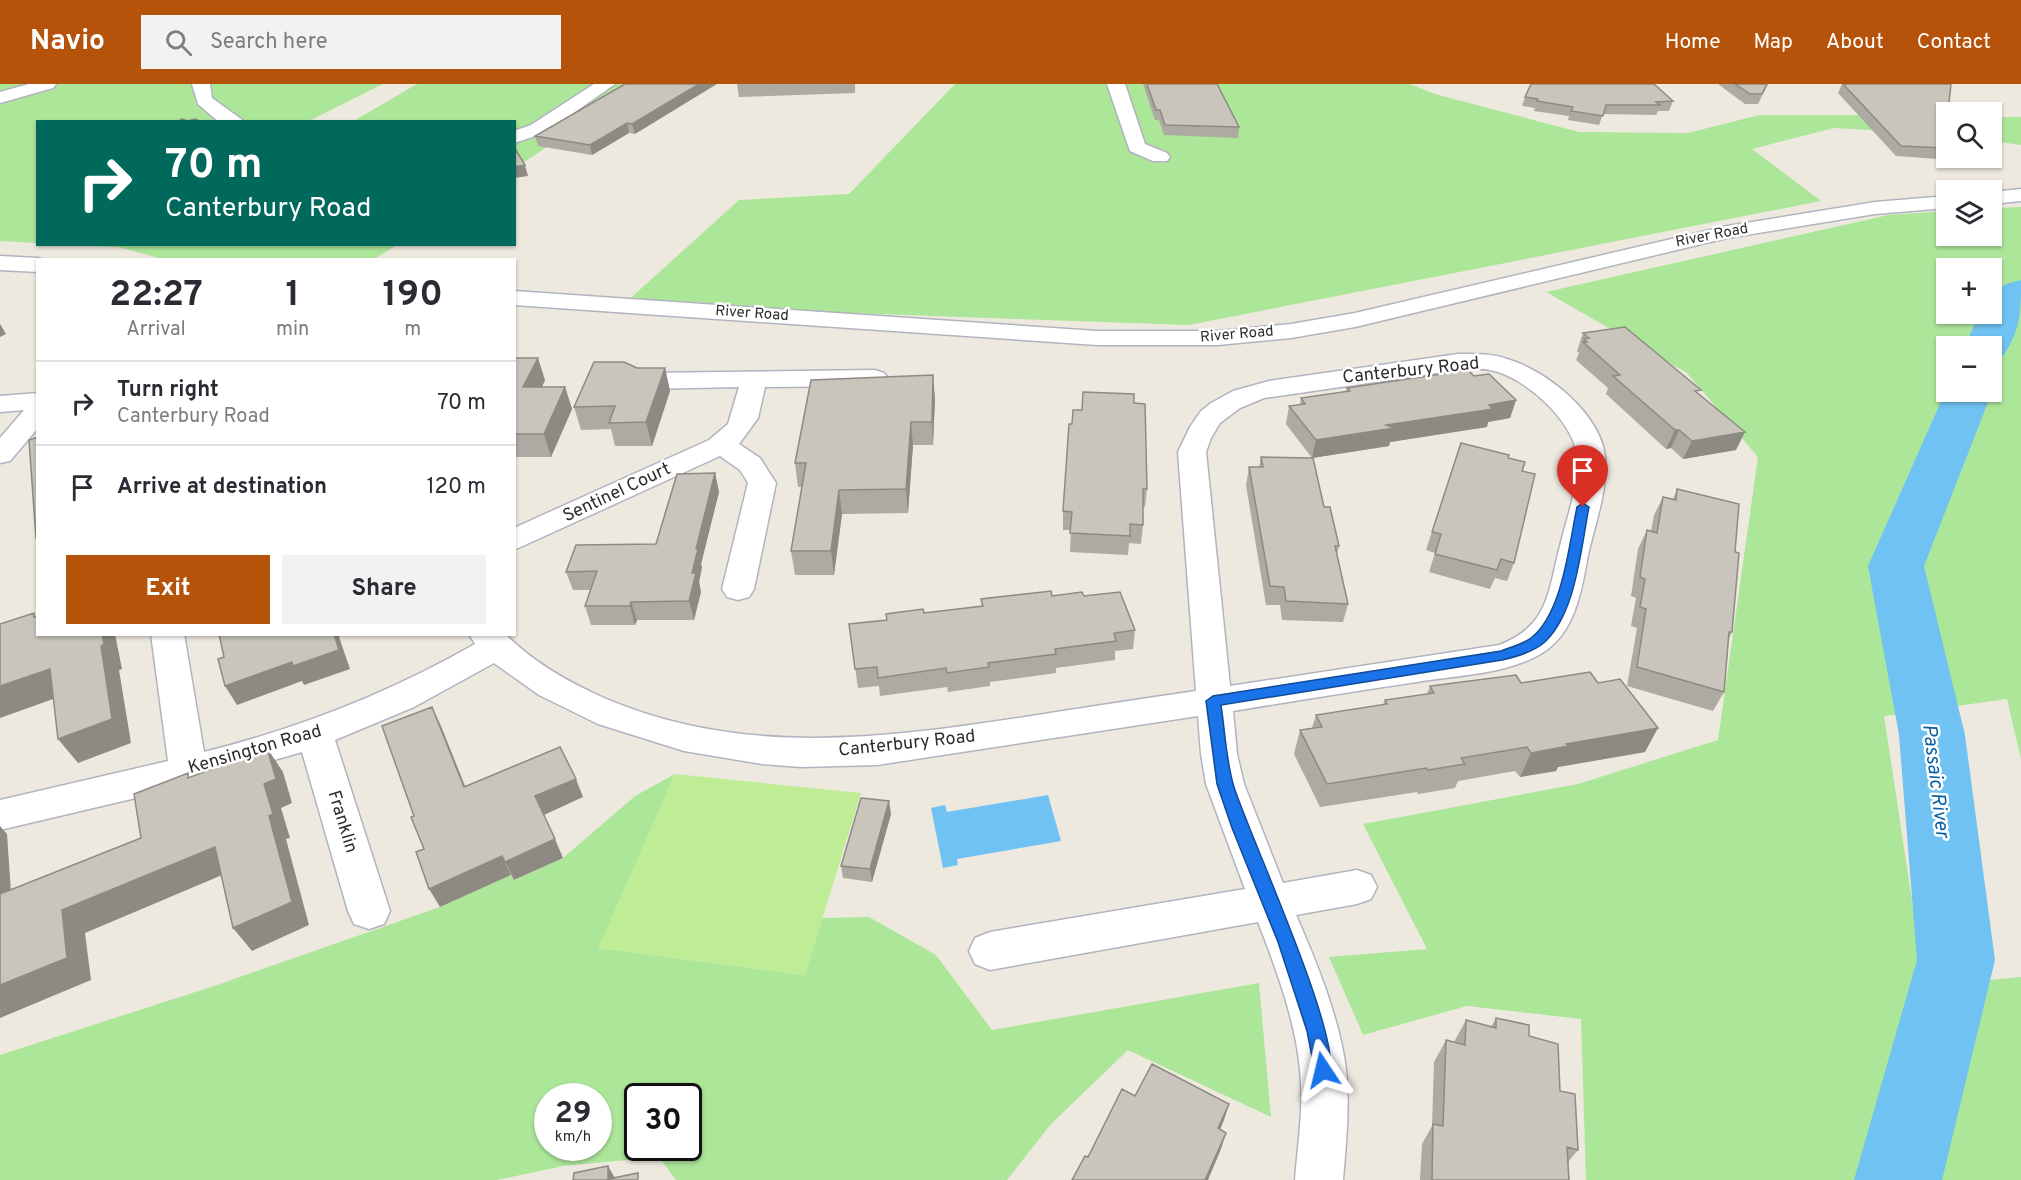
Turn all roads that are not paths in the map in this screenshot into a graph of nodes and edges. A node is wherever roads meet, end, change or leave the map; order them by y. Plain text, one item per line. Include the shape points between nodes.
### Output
1 (47, 84) edge
2 (201, 84) edge
3 (606, 84) edge
4 (1116, 84) edge
5 (0, 98) edge
6 (231, 120) edge
7 (516, 136) edge
8 (1160, 157) dead end
9 (2021, 195) edge
10 (2002, 197) edge
11 (1936, 203) edge
12 (0, 263) edge
13 (36, 265) edge
14 (516, 298) edge
15 (896, 378) edge
16 (754, 380) junction
17 (643, 381) edge
18 (36, 401) edge
19 (0, 404) edge
20 (36, 412) edge
21 (719, 446) junction
22 (0, 455) edge
23 (516, 539) edge
24 (738, 589) dead end
25 (167, 636) edge
26 (490, 641) edge
27 (1213, 701) junction
28 (315, 734) junction
29 (188, 770) junction
30 (0, 815) edge
31 (1357, 887) dead end
32 (1271, 902) junction
33 (369, 911) dead end
34 (990, 951) dead end
35 (1319, 1180) edge

1 - 5 street
2 - 6 street via 204,100
3 - 7 street via 538,129
4 - 8 street via 1137,147
9 - 10 street
11 - 14 street, River Road via 1855,211 1727,232 1355,320 1218,338 1097,338
12 - 13 street
15 - 16 street
16 - 17 street
16 - 21 street, Sentinel Court via 742,427
18 - 19 street
20 - 22 street
21 - 23 street, Sentinel Court
21 - 24 street via 745,459 756,469 762,483
25 - 29 street
26 - 27 street, Canterbury Road via 545,684 631,724 713,743 775,750 876,751
26 - 28 street, Kensington Road via 444,677 387,706
27 - 27 street, Canterbury Road via 1502,656 1536,641 1548,629 1563,600 1588,484 1590,447 1570,414 1541,386 1518,371 1482,361 1269,389 1222,407 1203,424 1192,452
27 - 32 street via 1225,784
28 - 29 street, Kensington Road
28 - 33 street, Franklin
29 - 30 street, Kensington Road
31 - 32 street
32 - 34 street
32 - 35 street via 1316,1031 1323,1070

